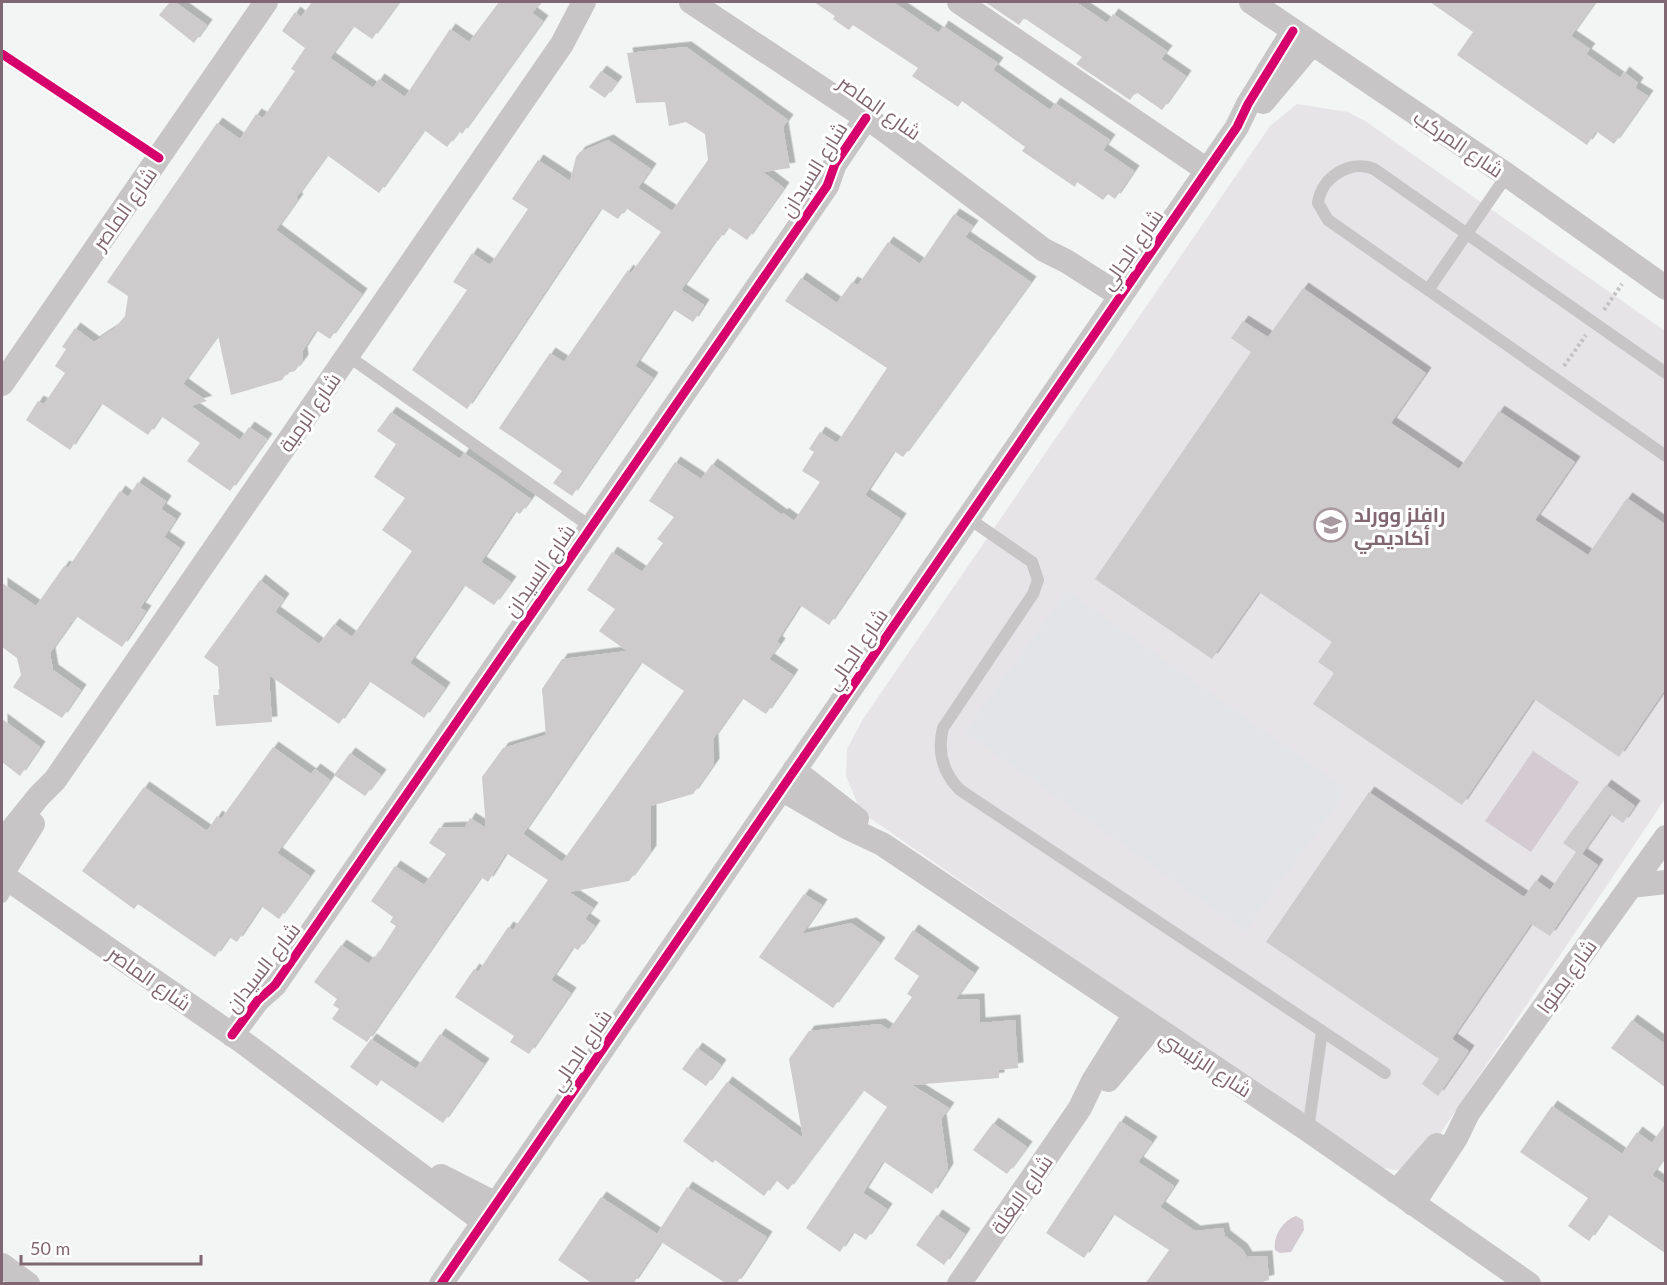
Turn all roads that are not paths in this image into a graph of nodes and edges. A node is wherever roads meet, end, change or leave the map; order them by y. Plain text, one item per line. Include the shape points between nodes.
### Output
1 (266, 2) edge
2 (584, 2) edge
3 (604, 2) edge
4 (691, 2) edge
5 (959, 2) edge
6 (1251, 2) edge
7 (1303, 38) junction
8 (562, 44) junction
9 (873, 122) junction
10 (1208, 170) junction
11 (1507, 175) junction
12 (1466, 235) junction
13 (1665, 288) edge
14 (1428, 290) junction
15 (1115, 304) junction
16 (348, 356) junction
17 (1665, 373) edge
18 (2, 384) edge
19 (1665, 456) edge
20 (968, 518) junction
21 (591, 526) junction
22 (55, 780) junction
23 (788, 780) junction
24 (1665, 837) edge
25 (2, 842) edge
26 (4, 882) edge
27 (1665, 882) edge
28 (1630, 886) junction
29 (1144, 1021) junction
30 (1322, 1031) junction
31 (238, 1039) junction
32 (1385, 1073) dead end
33 (1308, 1130) junction
34 (1404, 1198) junction
35 (490, 1213) junction
36 (2, 1265) edge
37 (28, 1284) edge
38 (441, 1284) edge
39 (959, 1284) edge
40 (1529, 1284) edge

1 - 18 street, شارع الماصر
2 - 8 street, شارع الرمية
3 - 8 street, شارع الرمية
4 - 9 street, شارع الماصر
5 - 10 street
6 - 7 street, شارع المركب
7 - 10 street, شارع الجالي via 1258,108 1237,127
7 - 11 street, شارع المركب
8 - 16 street, شارع الرمية
9 - 15 street, شارع الماصر via 1044,250 1066,261
9 - 21 street, شارع السيدان via 845,171 827,186
10 - 15 street, شارع الجالي
11 - 12 lane
11 - 13 street, شارع المركب
12 - 14 lane
12 - 14 lane via 1368,166 1346,168 1322,190 1318,203 1323,215
12 - 17 lane
14 - 19 lane
15 - 20 street, شارع الجالي
16 - 21 lane
16 - 22 street, شارع الرمية
20 - 23 street, شارع الجالي
20 - 30 lane via 1032,561 1038,580 1033,594 943,728 942,761 952,781
21 - 31 street, شارع السيدان via 275,985 258,1000
22 - 25 street, شارع الرمية
22 - 26 street, شارع الرمية
23 - 29 street, شارع الرئيسي via 848,828 882,844
23 - 35 street, شارع الجالي
24 - 28 street, شارع يمتوا
26 - 31 street, شارع الماصر
27 - 28 street
28 - 34 street, شارع يمتوا
29 - 33 street, شارع الرئيسي
29 - 39 street, شارع البغلة via 1093,1081 1082,1104
30 - 32 lane
30 - 33 lane
31 - 35 street, شارع الماصر via 413,1167 448,1180
33 - 34 street, شارع الرئيسي
34 - 40 street, شارع الرئيسي
35 - 38 street, شارع الجالي
36 - 37 street

